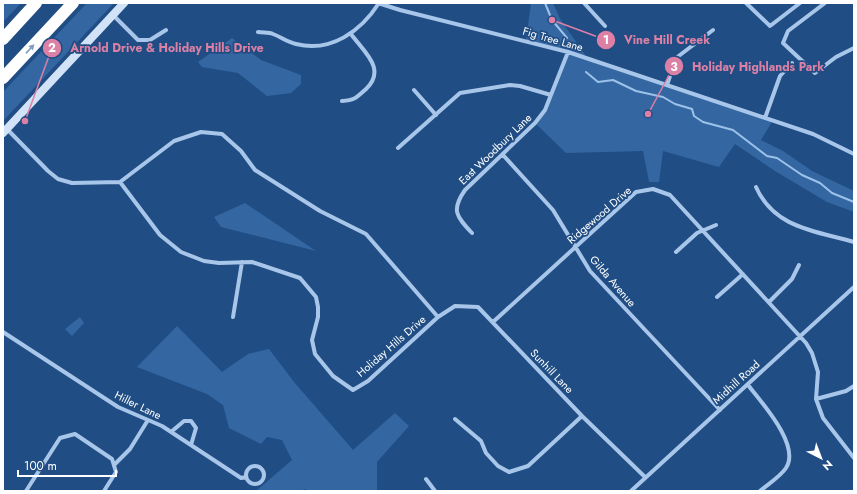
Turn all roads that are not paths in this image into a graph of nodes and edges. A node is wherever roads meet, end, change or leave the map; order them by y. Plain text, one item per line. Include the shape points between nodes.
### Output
1 (36, 3) edge
2 (73, 3) edge
3 (124, 3) edge
4 (378, 3) edge
5 (584, 3) edge
6 (746, 3) edge
7 (800, 3) edge
8 (825, 3) edge
9 (113, 15) junction
10 (605, 26) dead end
11 (166, 30) dead end
12 (713, 30) dead end
13 (258, 32) dead end
14 (351, 34) junction
15 (3, 39) edge
16 (854, 48) edge
17 (568, 52) junction
18 (792, 63) dead end
19 (3, 78) edge
20 (667, 85) junction
21 (414, 90) dead end
22 (551, 95) junction
23 (342, 101) dead end
24 (436, 115) junction
25 (765, 118) junction
26 (5, 131) edge
27 (398, 148) dead end
28 (854, 154) edge
29 (503, 155) junction
30 (120, 182) junction
31 (756, 187) dead end
32 (716, 225) dead end
33 (703, 230) junction
34 (472, 233) dead end
35 (854, 242) edge
36 (575, 248) junction
37 (676, 252) dead end
38 (242, 262) junction
39 (799, 265) dead end
40 (743, 274) junction
41 (854, 287) edge
42 (717, 297) dead end
43 (769, 302) junction
44 (232, 317) dead end
45 (438, 317) junction
46 (493, 322) junction
47 (3, 332) edge
48 (800, 336) junction
49 (748, 385) junction
50 (854, 386) edge
51 (816, 399) junction
52 (720, 410) junction
53 (582, 416) junction
54 (455, 419) dead end
55 (148, 420) junction
56 (171, 432) junction
57 (191, 445) junction
58 (854, 458) edge
59 (114, 465) junction
60 (645, 477) junction
61 (246, 478) junction
62 (426, 479) dead end
63 (26, 491) edge
64 (104, 491) edge
65 (435, 491) edge
66 (631, 491) edge
67 (760, 491) edge

1 - 15 highway
19 -> 2 highway
3 - 9 street
4 - 14 street via 369,19
4 - 17 street, Fig Tree Lane
5 - 10 street
6 - 7 street via 770,26
8 - 16 street via 788,31 783,43 815,73 836,57
9 - 11 street via 138,40 150,40
9 - 26 street
12 - 20 street via 676,58
13 - 14 street via 273,34 297,45 315,46 330,44
14 - 23 street via 372,62 376,72 372,83 354,100
17 - 20 street, Fig Tree Lane
17 - 22 street, East Woodbury Lane
18 - 25 street via 780,76
20 - 25 street, Fig Tree Lane
21 - 24 street
22 - 24 street via 510,85 460,93
22 - 29 street, East Woodbury Lane via 545,110 535,123
24 - 27 street
25 - 28 street, Fig Tree Lane via 814,134
26 - 30 street via 58,179 72,183
29 - 34 street, East Woodbury Lane via 465,190 457,201 457,212
29 - 36 street, Gilda Avenue via 553,210
30 - 38 street, Holiday Hills Drive via 160,235 176,249 204,261
30 - 45 street, Holiday Hills Drive via 174,141 201,132 222,134 242,150 254,170 320,211 366,234
31 - 35 street via 762,201 785,222
32 - 33 street
33 - 36 street, Ridgewood Drive via 670,195 653,189 636,192
33 - 37 street
33 - 40 street, Ridgewood Drive
36 - 46 street, Ridgewood Drive
36 - 52 street, Gilda Avenue via 590,271
38 - 44 street
38 - 45 street, Holiday Hills Drive via 259,264 300,278 316,297 318,307 312,340 315,354 333,376 353,390 368,381
39 - 43 street via 792,279
40 - 42 street
40 - 43 street, Ridgewood Drive
41 - 48 street, Midhill Road
43 - 48 street, Ridgewood Drive
45 - 46 street, Sunhill Lane via 454,306 478,307
46 - 53 street, Sunhill Lane
47 - 55 street, Hiller Lane via 118,407
48 - 49 street, Midhill Road
48 - 51 street, Ridgewood Drive via 812,353 818,372
49 - 52 street, Midhill Road
49 - 67 street via 781,427 788,455 786,469
50 - 51 street via 846,391
51 - 58 street via 823,418
52 - 60 street, Midhill Road
53 - 54 street via 528,466 509,472 498,466 486,454 481,441
53 - 60 street, Sunhill Lane
55 - 56 street, Hiller Lane
55 - 59 street via 130,449
56 - 57 street, Hiller Lane
56 - 57 street via 184,421 191,421 196,428
57 - 61 street, Hiller Lane via 241,478
59 - 63 street via 112,459 75,434 69,435 60,438
59 - 64 street via 116,472
60 - 66 street, Midhill Road
61 - 61 street, Hiller Lane via 250,483 257,485 263,480 265,473 260,467 253,466 247,470
62 - 65 street

